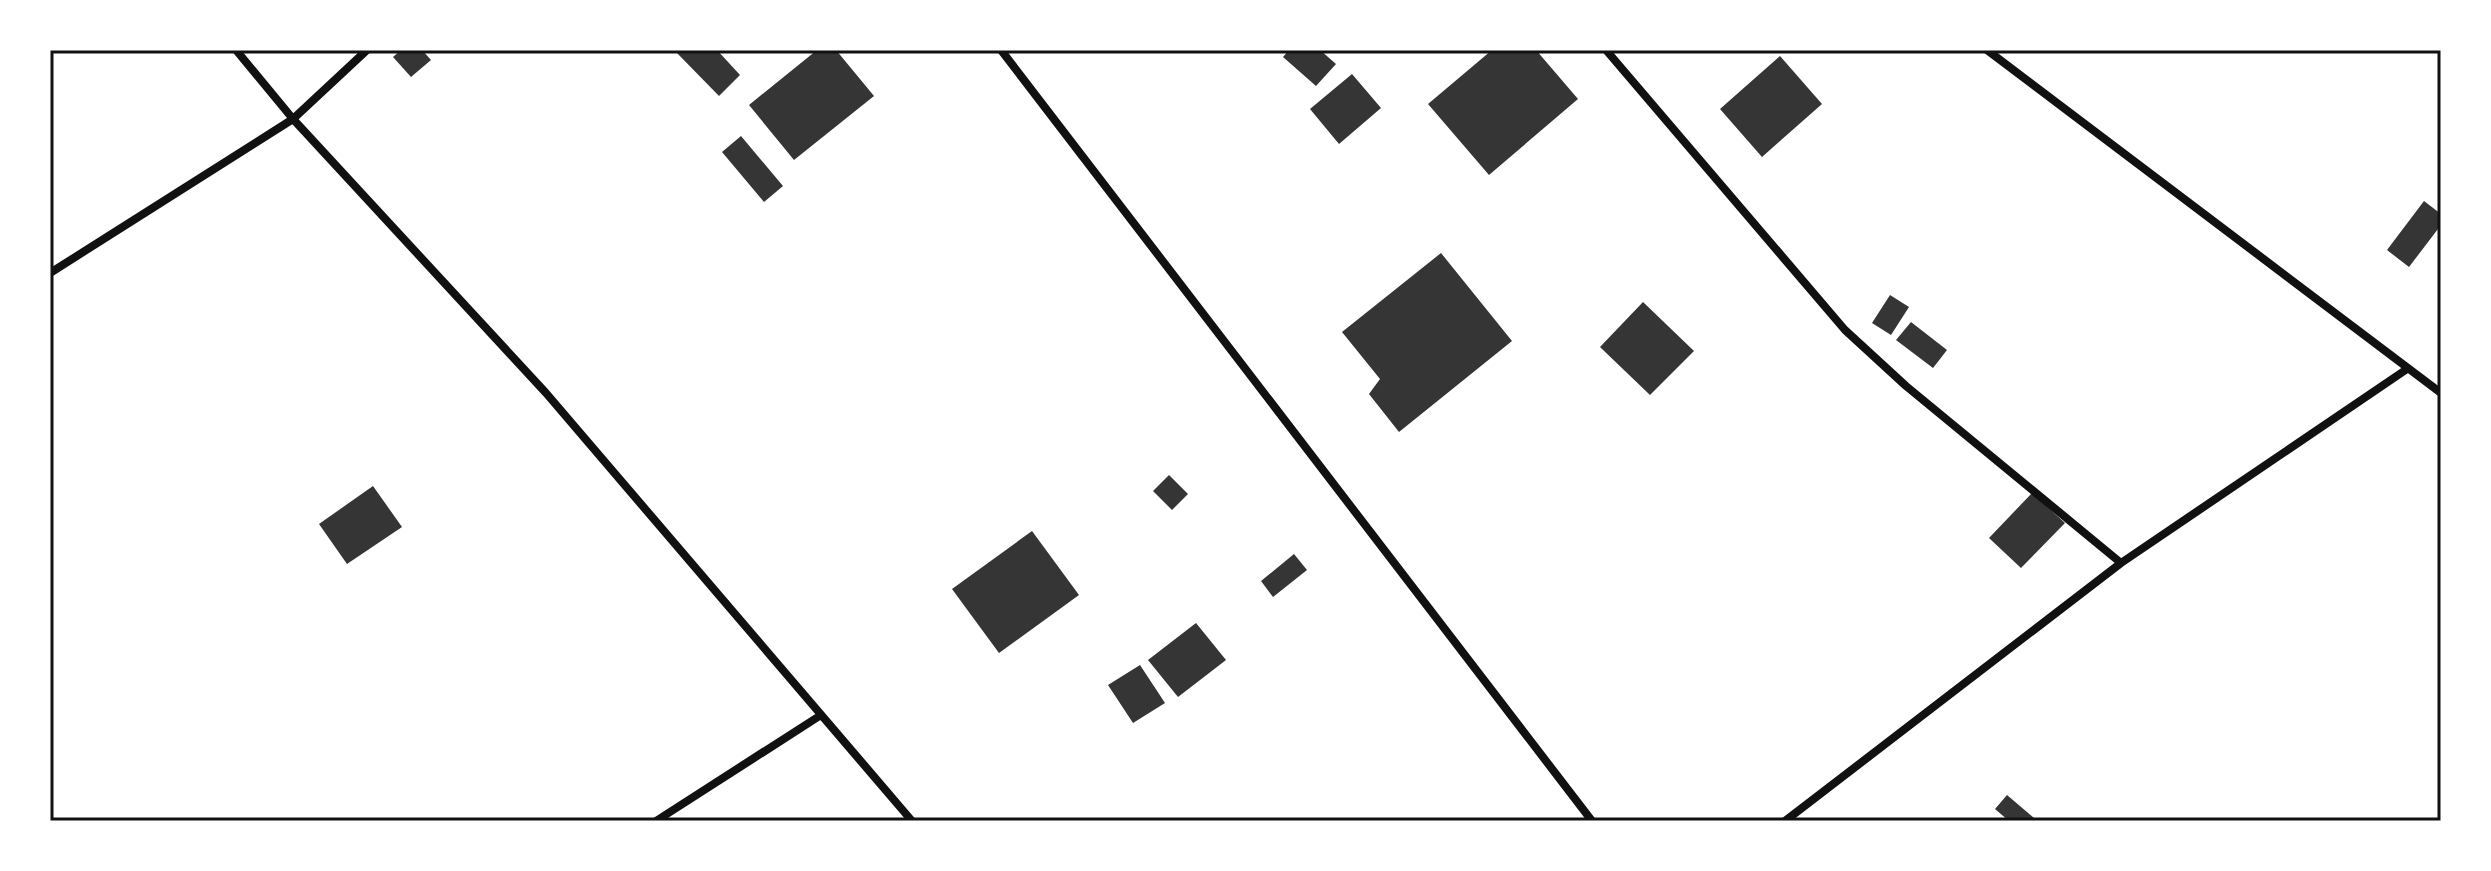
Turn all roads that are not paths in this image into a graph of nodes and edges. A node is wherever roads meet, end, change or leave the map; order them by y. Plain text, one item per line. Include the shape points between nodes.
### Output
1 (236, 50) edge
2 (367, 50) edge
3 (1001, 50) edge
4 (1606, 50) edge
5 (1987, 50) edge
6 (293, 119) junction
7 (50, 273) edge
8 (2407, 369) junction
9 (2441, 393) edge
10 (2121, 563) junction
11 (821, 715) junction
12 (656, 821) edge
13 (912, 821) edge
14 (1592, 821) edge
15 (1785, 821) edge

1 - 6 street
2 - 6 street
3 - 14 street
4 - 10 street via 1845,330
5 - 8 street
6 - 7 street
6 - 11 street via 546,393
8 - 9 street
8 - 10 street
10 - 15 street
11 - 12 street
11 - 13 street

